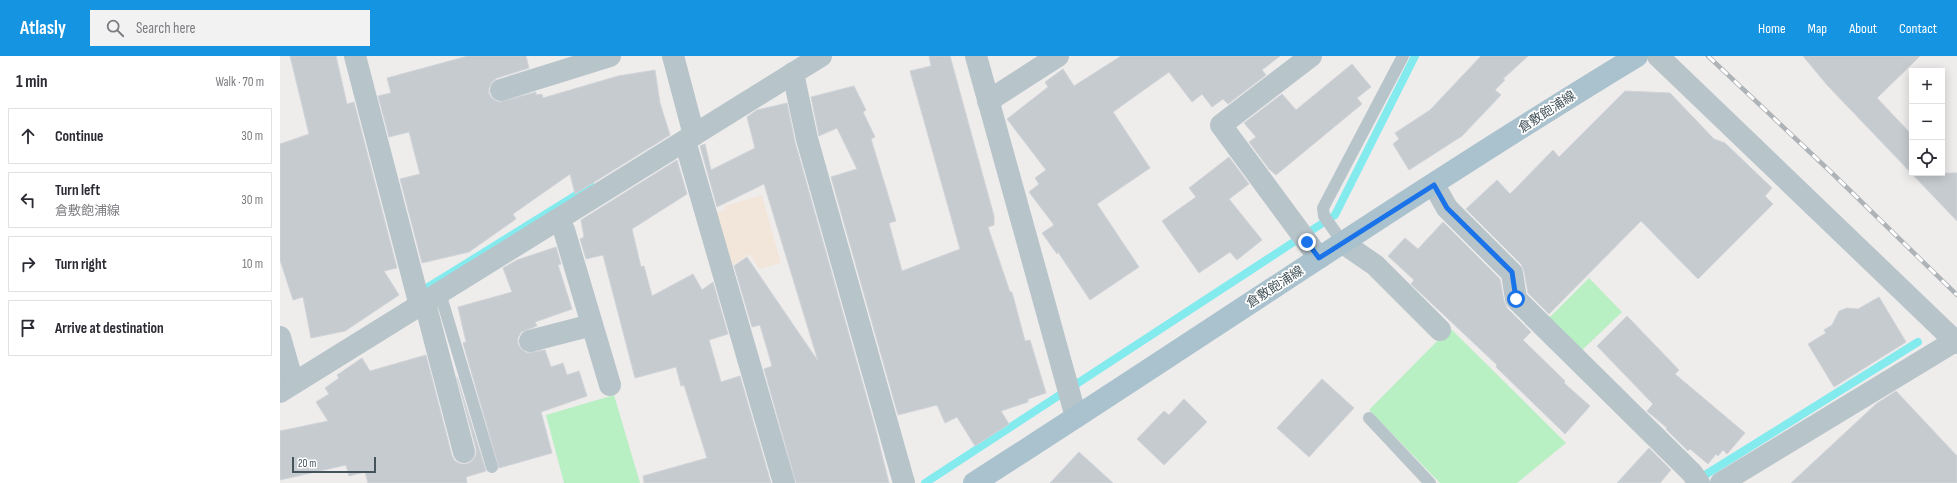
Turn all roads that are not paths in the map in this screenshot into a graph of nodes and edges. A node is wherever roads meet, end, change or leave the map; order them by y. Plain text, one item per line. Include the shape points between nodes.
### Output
1 (355, 56) edge
2 (610, 56) edge
3 (673, 56) edge
4 (821, 56) edge
5 (976, 56) edge
6 (1058, 56) edge
7 (1311, 56) edge
8 (1403, 56) edge
9 (1637, 56) edge
10 (1658, 56) edge
11 (794, 74) junction
12 (501, 90) dead end
13 (988, 102) junction
14 (690, 130) junction
15 (1434, 185) junction
16 (558, 220) junction
17 (1338, 235) junction
18 (1308, 244) junction
19 (424, 298) junction
20 (592, 325) junction
21 (1440, 330) dead end
22 (280, 337) edge
23 (530, 341) dead end
24 (1956, 342) edge
25 (288, 380) edge
26 (610, 385) dead end
27 (1076, 417) junction
28 (1369, 418) dead end
29 (464, 452) dead end
30 (492, 467) dead end
31 (1696, 478) edge
32 (982, 481) edge
33 (784, 483) edge
34 (904, 483) edge
35 (1430, 483) edge
36 (1720, 483) edge

1 - 19 street
2 - 12 street
3 - 14 street
4 - 11 street
5 - 13 street
6 - 13 street
7 - 18 street via 1221,125
8 - 17 lane via 1323,208 1324,216
9 - 15 main road, 倉敷飽浦線
10 - 24 street
11 - 14 street
11 - 34 street via 807,139
13 - 27 street
14 - 16 street
14 - 33 street
15 - 17 main road, 倉敷飽浦線
15 - 31 street via 1447,208 1512,272 1516,299
16 - 19 street
16 - 20 street via 564,230
17 - 18 main road, 倉敷飽浦線
17 - 21 street via 1375,265
18 - 27 main road, 倉敷飽浦線
19 - 25 street
19 - 29 street
19 - 30 lane
20 - 23 street
20 - 26 street
22 - 25 street
24 - 36 street
27 - 32 main road, 倉敷飽浦線
28 - 35 lane

